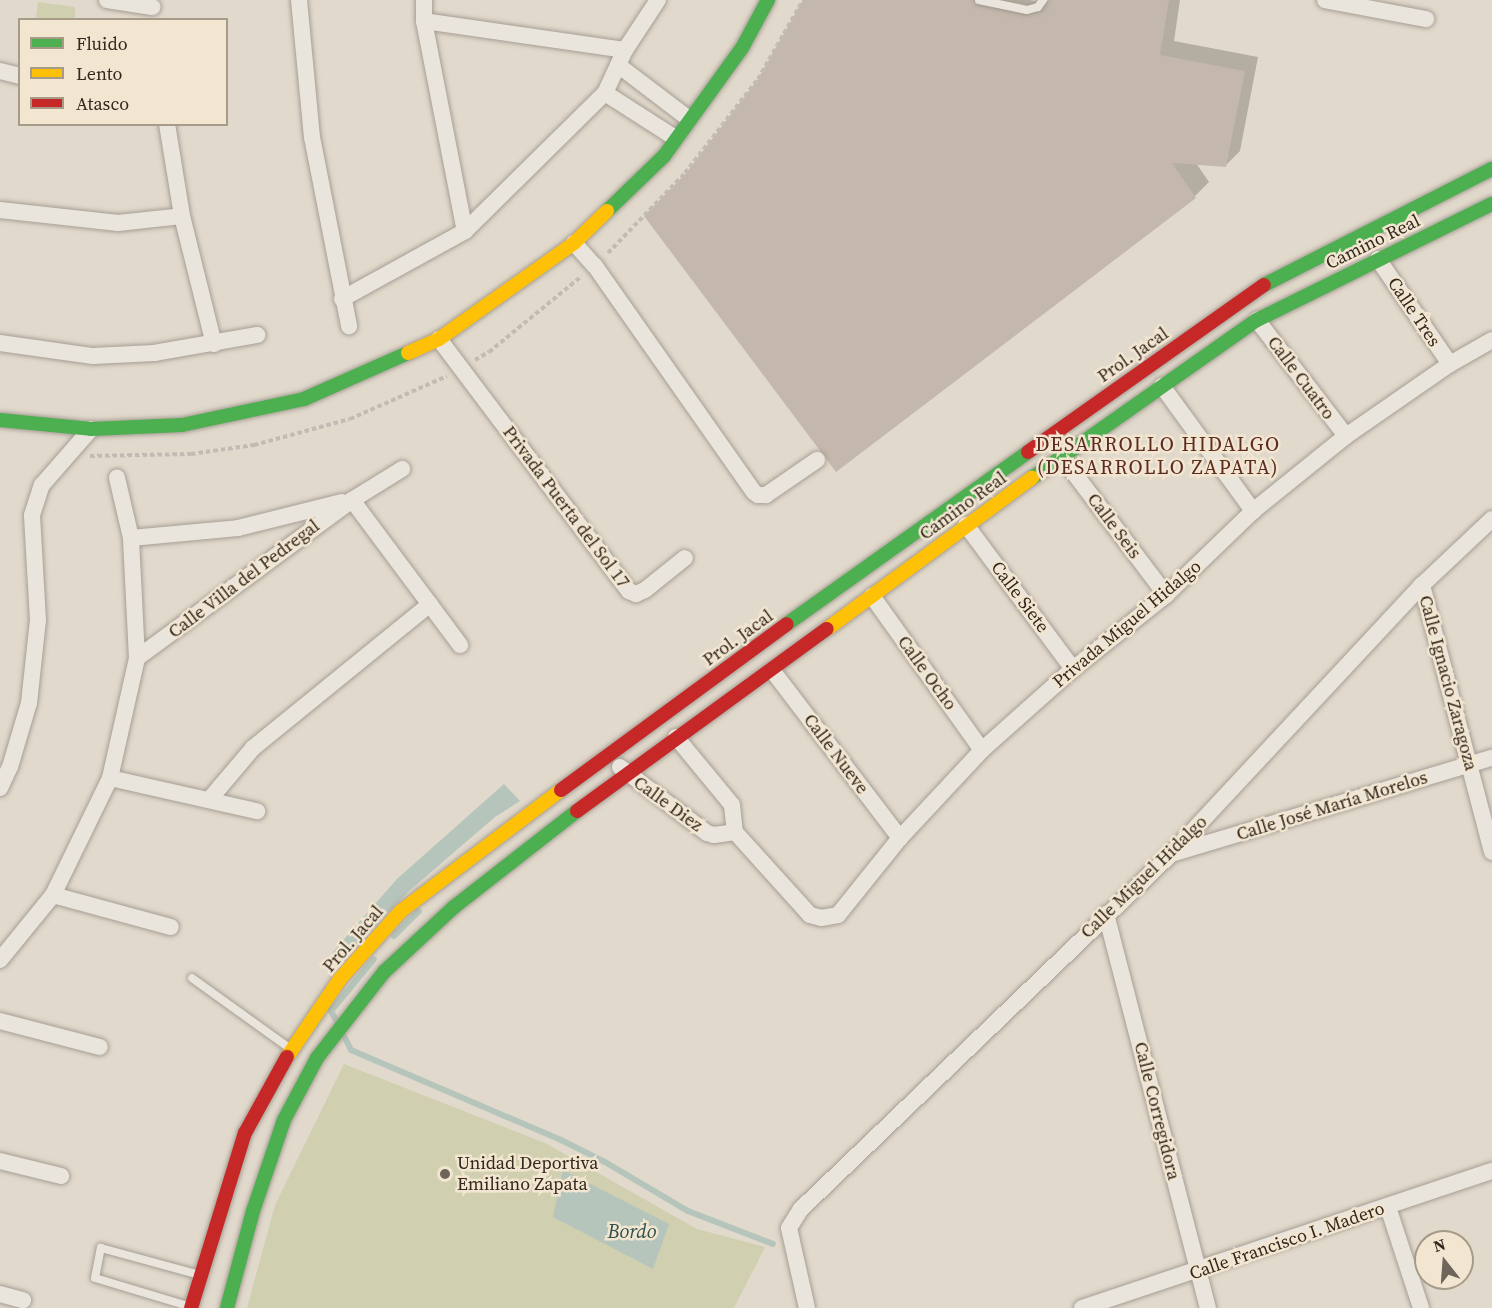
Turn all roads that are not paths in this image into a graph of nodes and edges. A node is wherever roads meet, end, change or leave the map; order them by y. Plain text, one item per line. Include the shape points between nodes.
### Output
1 (107, 0) edge
2 (300, 0) edge
3 (424, 0) edge
4 (658, 0) edge
5 (768, 0) edge
6 (979, 0) edge
7 (1043, 0) edge
8 (1325, 0) edge
9 (152, 9) edge
10 (1426, 19) dead end
11 (424, 21) junction
12 (621, 58) junction
13 (0, 71) edge
14 (18, 76) edge
15 (605, 93) junction
16 (689, 119) junction
17 (166, 126) edge
18 (675, 138) junction
19 (1492, 169) edge
20 (1492, 204) edge
21 (0, 210) edge
22 (182, 216) junction
23 (465, 231) junction
24 (574, 243) junction
25 (1378, 259) junction
26 (342, 299) junction
27 (1257, 320) junction
28 (349, 326) dead end
29 (257, 335) dead end
30 (439, 339) junction
31 (1492, 340) edge
32 (0, 343) edge
33 (214, 344) junction
34 (1450, 364) junction
35 (1162, 386) junction
36 (0, 420) edge
37 (91, 429) junction
38 (1346, 436) junction
39 (1062, 457) junction
40 (816, 460) dead end
41 (402, 469) dead end
42 (117, 478) dead end
43 (352, 500) junction
44 (1253, 511) junction
45 (1492, 519) edge
46 (966, 525) junction
47 (131, 538) junction
48 (685, 558) dead end
49 (1422, 585) junction
50 (872, 596) junction
51 (1166, 596) junction
52 (430, 604) junction
53 (460, 645) dead end
54 (137, 658) junction
55 (1073, 669) junction
56 (772, 670) junction
57 (676, 737) junction
58 (982, 750) junction
59 (608, 755) junction
60 (1492, 758) edge
61 (1470, 765) junction
62 (626, 773) junction
63 (110, 778) junction
64 (0, 788) edge
65 (209, 800) junction
66 (257, 811) dead end
67 (735, 832) junction
68 (900, 838) junction
69 (1492, 852) edge
70 (1171, 854) junction
71 (53, 895) junction
72 (1106, 914) junction
73 (171, 927) dead end
74 (0, 960) edge
75 (192, 978) dead end
76 (0, 1021) edge
77 (100, 1047) dead end
78 (291, 1049) junction
79 (0, 1161) edge
80 (1492, 1171) edge
81 (62, 1176) dead end
82 (1388, 1207) junction
83 (1198, 1271) junction
84 (200, 1275) junction
85 (0, 1294) edge
86 (23, 1300) dead end
87 (191, 1308) edge
88 (227, 1308) edge
89 (807, 1308) edge
90 (1082, 1308) edge
91 (1208, 1308) edge
92 (1421, 1308) edge

1 - 9 street
2 - 26 street via 312,137
3 - 11 street
4 - 12 street
5 - 16 street via 742,48
6 - 7 lane via 1027,10 1038,7
8 - 10 street
11 - 12 street
11 - 23 street
12 - 15 street
12 - 16 street via 671,108
13 - 14 street
15 - 18 street
15 - 23 street
16 - 18 street
17 - 22 street
18 - 24 street via 664,156
19 - 59 street, Prol. Jacal via 1266,284 907,537
20 - 25 street, Camino Real
21 - 22 street via 118,223
22 - 33 street
23 - 26 street
24 - 30 street
24 - 40 street via 595,266 753,492 766,495
25 - 27 street, Camino Real
25 - 34 street, Calle Tres
26 - 28 street
27 - 35 street, Camino Real
27 - 38 street, Calle Cuatro
29 - 33 street
30 - 37 street via 304,399 183,425
30 - 48 street, Privada Puerta del Sol 17 via 629,591 636,594 645,590
31 - 34 street, Privada Miguel Hidalgo
32 - 33 street via 93,356 154,353
34 - 38 street, Privada Miguel Hidalgo
35 - 39 street, Camino Real
35 - 44 street
36 - 37 street
37 - 64 street via 42,485 33,515 39,620 30,703
38 - 44 street, Privada Miguel Hidalgo
39 - 46 street, Camino Real
39 - 51 street, Calle Seis
41 - 43 street, Calle Villa del Pedregal
42 - 47 street
43 - 47 street, Calle Villa del Pedregal via 238,528
43 - 52 street
43 - 54 street, Calle Villa del Pedregal
44 - 51 street, Privada Miguel Hidalgo
45 - 49 street, Calle Miguel Hidalgo
46 - 50 street, Camino Real
46 - 55 street, Calle Siete
47 - 54 street
49 - 61 street, Calle Ignacio Zaragoza
49 - 70 street, Calle Miguel Hidalgo
50 - 56 street, Camino Real
50 - 58 street, Calle Ocho
51 - 55 street, Privada Miguel Hidalgo
52 - 53 street
52 - 65 street via 253,748
54 - 63 street
55 - 58 street, Privada Miguel Hidalgo
56 - 57 street, Camino Real
56 - 68 street, Calle Nueve
57 - 62 street, Camino Real
57 - 67 street via 732,805
58 - 68 street, Privada Miguel Hidalgo
59 - 62 street, Calle Diez
59 - 78 street, Prol. Jacal via 401,911 340,979
60 - 61 street, Calle José María Morelos
61 - 69 street, Calle Ignacio Zaragoza
61 - 70 street, Calle José María Morelos
62 - 67 street, Calle Diez via 707,833
62 - 88 street via 454,907 401,956 384,972 318,1058 284,1120 253,1211
63 - 65 street
63 - 71 street
65 - 66 street
67 - 68 street, Privada Miguel Hidalgo via 810,915 821,918 838,915
70 - 72 street, Calle Miguel Hidalgo
71 - 73 street
71 - 74 street
72 - 83 street, Calle Corregidora
72 - 89 street, Calle Miguel Hidalgo via 801,1209 789,1228
75 - 78 lane
76 - 77 street
78 - 84 street, Prol. Jacal via 245,1133
79 - 81 street
80 - 82 street, Calle Francisco I. Madero
82 - 83 street, Calle Francisco I. Madero
82 - 92 street
83 - 90 street, Calle Francisco I. Madero
83 - 91 street, Calle Corregidora
84 - 87 street, Prol. Jacal
84 - 87 lane via 101,1248 95,1278
85 - 86 street

